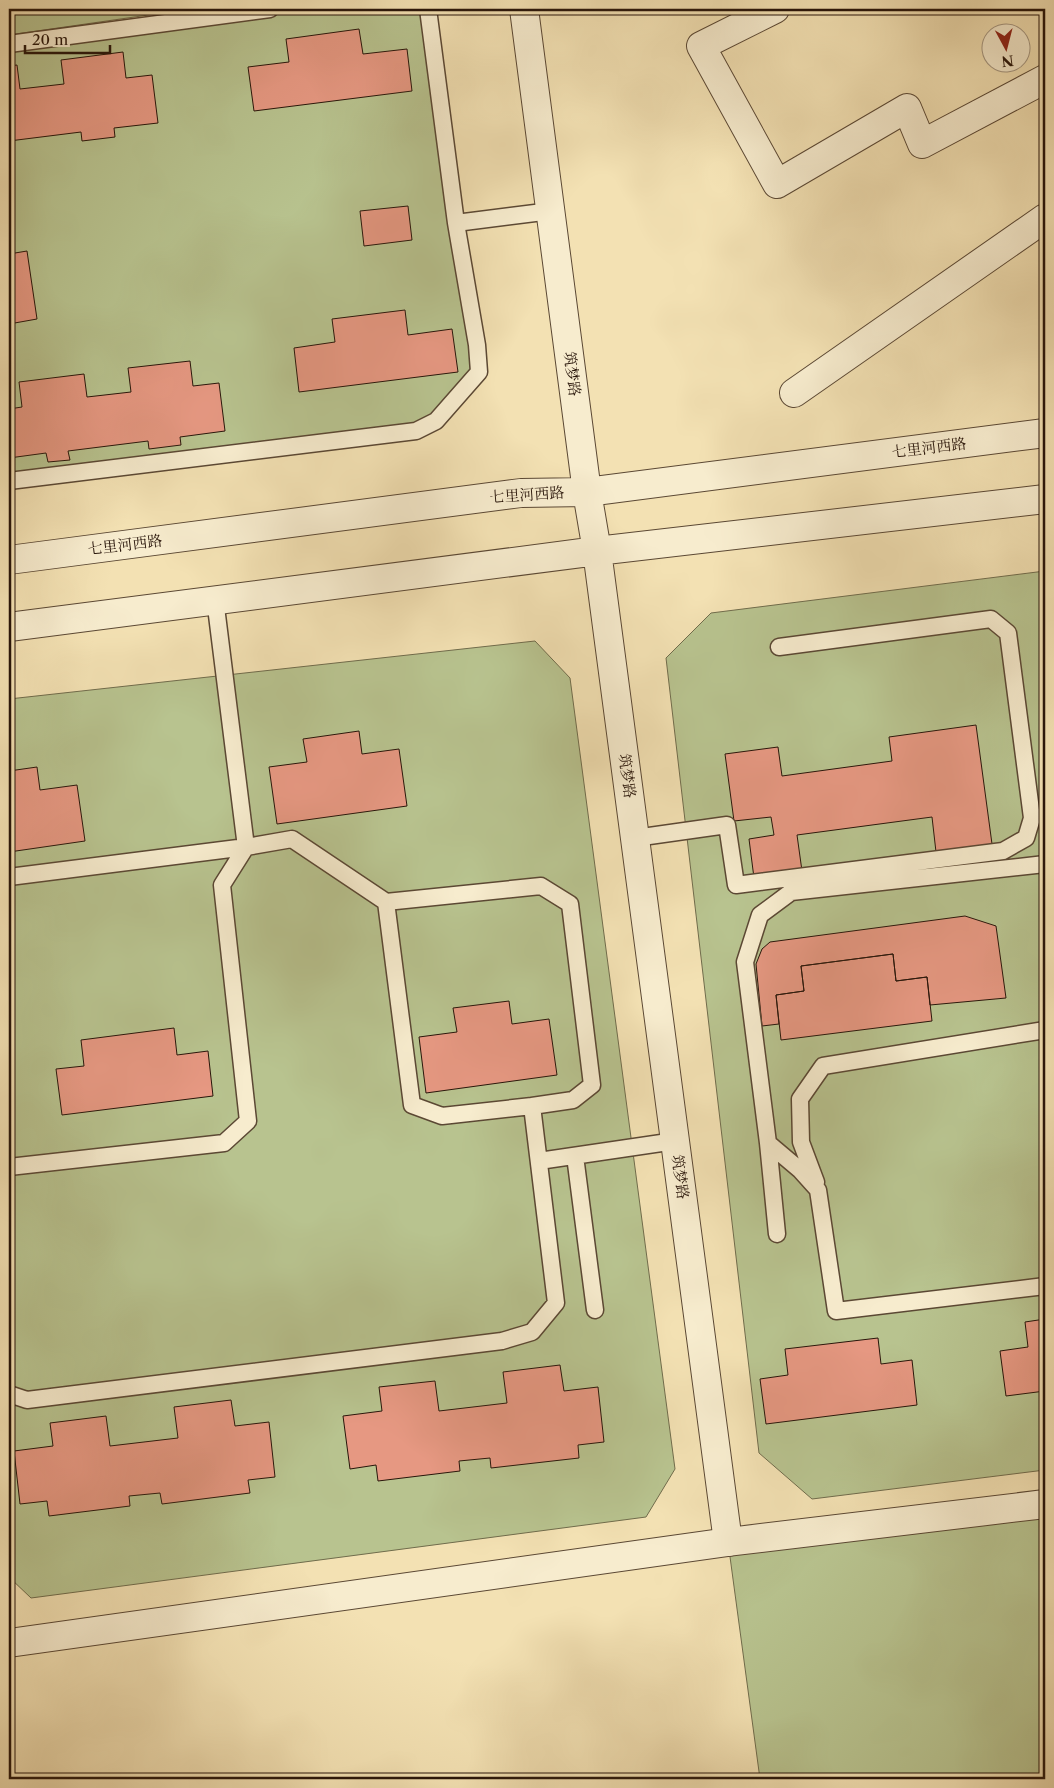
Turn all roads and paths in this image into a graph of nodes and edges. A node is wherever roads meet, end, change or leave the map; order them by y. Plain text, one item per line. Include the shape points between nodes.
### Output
1 (270, 9) edge
2 (428, 9) edge
3 (524, 9) edge
4 (775, 9) edge
5 (9, 44) edge
6 (1045, 79) edge
7 (551, 211) junction
8 (1045, 218) edge
9 (456, 223) junction
10 (794, 393) dead end
11 (1045, 432) edge
12 (9, 481) edge
13 (587, 492) junction
14 (1045, 499) edge
15 (597, 550) junction
16 (9, 560) edge
17 (215, 599) junction
18 (9, 627) edge
19 (779, 646) dead end
20 (635, 838) junction
21 (246, 847) junction
22 (1045, 864) edge
23 (9, 877) edge
24 (386, 902) junction
25 (1045, 1030) edge
26 (532, 1106) junction
27 (675, 1142) junction
28 (768, 1143) junction
29 (575, 1156) junction
30 (539, 1161) junction
31 (9, 1167) edge
32 (818, 1190) junction
33 (777, 1234) dead end
34 (1045, 1286) edge
35 (595, 1310) dead end
36 (9, 1394) edge
37 (1045, 1504) edge
38 (728, 1542) junction
39 (9, 1643) edge

1 - 5 lane
2 - 9 lane
3 - 7 street, 筑梦路
4 - 6 street via 701,46 777,184 907,108 922,144
7 - 9 lane
7 - 13 street, 筑梦路
8 - 10 street
9 - 12 lane via 479,372 436,421 416,431
11 - 13 street, 七里河西路
13 - 15 street, 筑梦路
13 - 16 street, 七里河西路 via 521,493
14 - 15 street
15 - 17 street
15 - 20 street, 筑梦路
17 - 18 street
17 - 21 lane
19 - 20 lane via 991,619 1008,633 1032,818 1026,838 1003,851 736,885 727,825
20 - 27 street, 筑梦路
21 - 23 lane
21 - 24 lane via 292,839
21 - 31 lane via 222,885 248,1120 224,1143
22 - 28 lane via 791,892 760,915 745,962
24 - 26 lane via 412,1105 442,1116
24 - 26 lane via 542,886 570,904 592,1085 573,1100
25 - 32 lane via 824,1066 800,1099 801,1142
26 - 30 lane
27 - 29 lane
27 - 38 street, 筑梦路
28 - 32 lane
28 - 33 lane
29 - 30 lane
29 - 35 lane
30 - 36 lane via 556,1303 532,1332 502,1341 28,1400
32 - 34 lane via 836,1312
37 - 38 street
38 - 39 street

